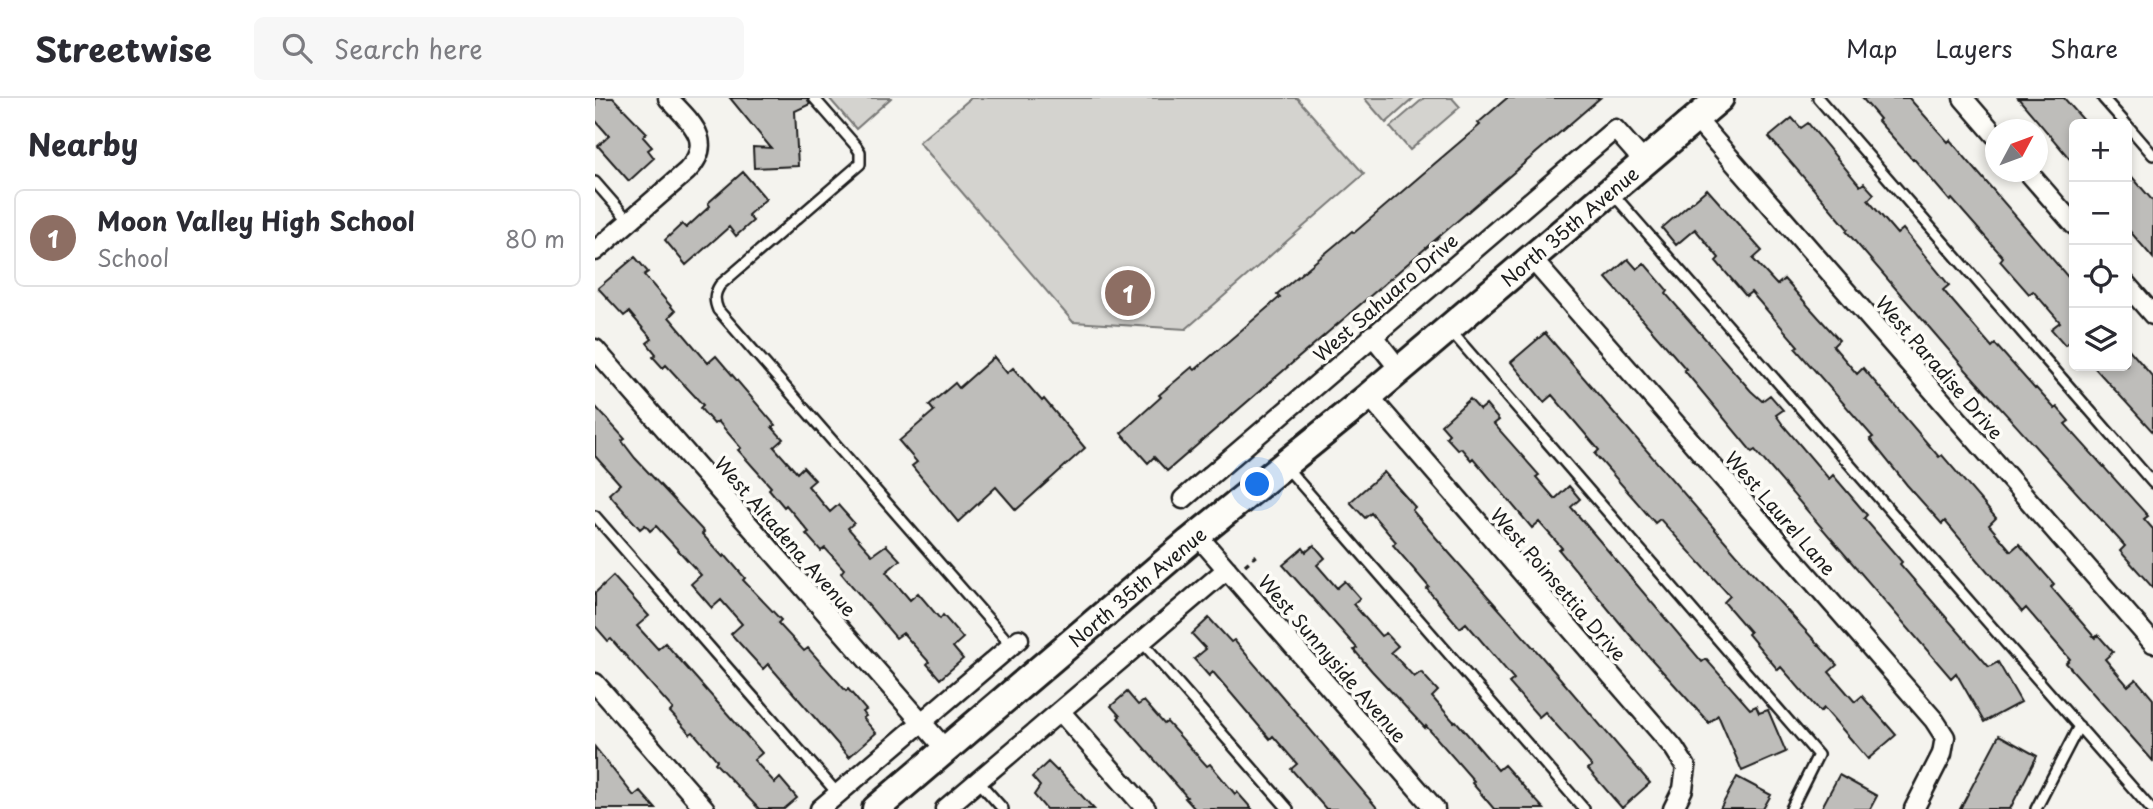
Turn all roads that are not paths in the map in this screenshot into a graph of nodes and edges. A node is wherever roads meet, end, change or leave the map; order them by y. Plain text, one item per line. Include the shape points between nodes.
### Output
1 (668, 98) edge
2 (814, 98) edge
3 (1720, 98) edge
4 (1818, 98) edge
5 (2103, 98) edge
6 (1968, 100) edge
7 (1696, 119) junction
8 (2121, 119) edge
9 (1985, 121) edge
10 (1615, 128) joint
11 (2132, 132) edge
12 (2153, 155) edge
13 (1645, 163) junction
14 (595, 182) edge
15 (2037, 182) edge
16 (1612, 192) junction
17 (2069, 219) edge
18 (629, 221) junction
19 (595, 251) edge
20 (1532, 258) junction
21 (2132, 291) edge
22 (2153, 315) edge
23 (1449, 329) junction
24 (1371, 335) junction
25 (595, 349) edge
26 (1400, 370) junction
27 (1369, 396) junction
28 (1284, 465) junction
29 (2153, 483) edge
30 (1183, 499) dead end
31 (595, 516) edge
32 (1198, 536) junction
33 (1227, 569) junction
34 (1015, 642) joint
35 (1142, 642) junction
36 (2153, 643) edge
37 (595, 683) edge
38 (1060, 711) junction
39 (922, 722) junction
40 (2079, 726) junction
41 (946, 750) junction
42 (978, 781) junction
43 (838, 794) junction
44 (705, 809) edge
45 (820, 809) edge
46 (876, 809) edge
47 (946, 809) edge
48 (1003, 809) edge
49 (1146, 809) edge
50 (1288, 809) edge
51 (1435, 809) edge
52 (1584, 809) edge
53 (1673, 809) edge
54 (1791, 809) edge
55 (1914, 809) edge
56 (2036, 809) edge
57 (2151, 809) edge

1 - 18 street via 695,130 699,157
2 - 34 lane via 856,146 860,164 720,285 716,291 718,310
3 - 7 main road, North 35th Avenue
4 - 29 lane
5 - 8 lane
6 - 9 street
7 - 13 main road, North 35th Avenue
7 - 36 street, West Paradise Drive
10 - 13 street, North 35th Avenue
10 - 24 street, West Sahuaro Drive
11 - 12 lane
13 - 16 main road, North 35th Avenue
14 - 18 lane
15 - 17 street
16 - 20 main road, North 35th Avenue
16 - 40 lane
18 - 19 street
20 - 23 main road, North 35th Avenue
20 - 55 street, West Laurel Lane via 1934,720 1945,737 1942,754
21 - 22 street
23 - 26 main road, North 35th Avenue
23 - 54 lane via 1818,755
24 - 26 street
24 - 30 street, West Sahuaro Drive
25 - 39 street, West Altadena Avenue
26 - 27 main road, North 35th Avenue
27 - 28 main road, North 35th Avenue
27 - 53 street, West Poinsettia Drive via 1674,748 1686,767 1683,789
28 - 32 main road, North 35th Avenue
28 - 52 lane
31 - 43 lane
32 - 33 street, West Sunnyside Avenue
32 - 41 main road, North 35th Avenue
33 - 35 street
33 - 51 street, West Sunnyside Avenue
34 - 39 street
35 - 38 street
35 - 50 lane
37 - 44 street
38 - 42 street
38 - 49 street
39 - 41 street, West Altadena Avenue
39 - 43 street
40 - 56 lane
40 - 57 lane
41 - 46 main road, North 35th Avenue
42 - 47 street
42 - 48 lane
43 - 45 street

